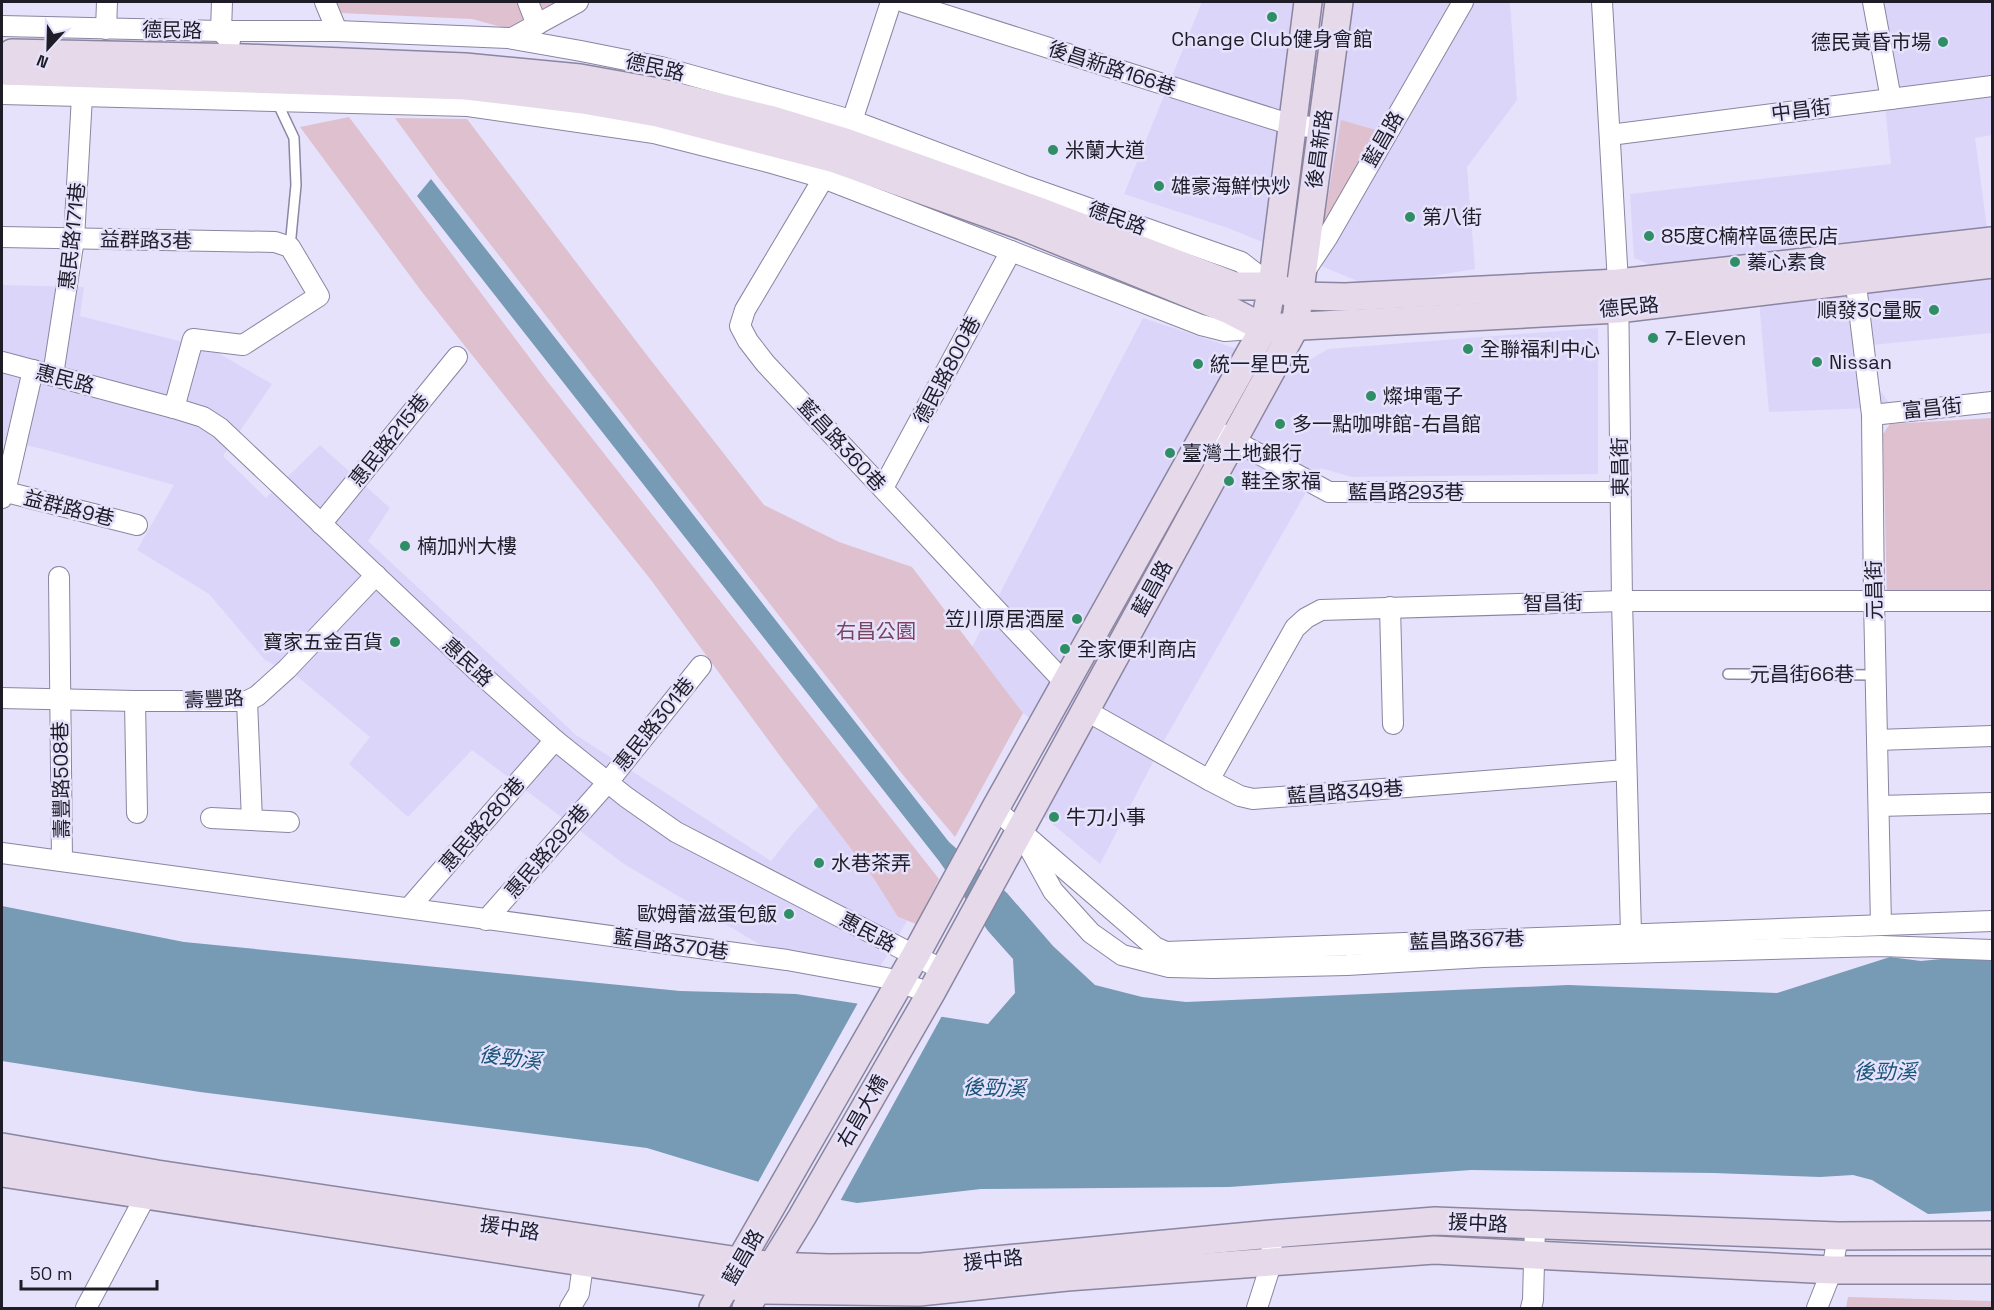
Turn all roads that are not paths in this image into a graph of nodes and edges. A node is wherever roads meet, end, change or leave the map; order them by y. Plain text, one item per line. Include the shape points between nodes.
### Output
1 (107, 2) edge
2 (222, 2) edge
3 (325, 2) edge
4 (528, 2) edge
5 (578, 2) edge
6 (891, 2) edge
7 (904, 2) edge
8 (1308, 2) edge
9 (1338, 2) edge
10 (1463, 2) edge
11 (1602, 2) edge
12 (1873, 2) edge
13 (537, 25) junction
14 (2, 26) edge
15 (106, 29) junction
16 (222, 31) junction
17 (337, 31) junction
18 (512, 38) junction
19 (2, 52) edge
20 (246, 58) junction
21 (2, 71) edge
22 (262, 79) junction
23 (1992, 86) edge
24 (2, 94) edge
25 (82, 96) junction
26 (1891, 99) junction
27 (277, 102) junction
28 (1292, 125) junction
29 (1322, 128) junction
30 (1610, 135) junction
31 (839, 150) junction
32 (2, 237) edge
33 (74, 239) junction
34 (1992, 241) edge
35 (290, 247) junction
36 (1011, 251) junction
37 (1992, 264) edge
38 (1854, 269) junction
39 (1272, 286) junction
40 (1301, 286) junction
41 (1618, 296) junction
42 (1295, 327) junction
43 (1264, 328) junction
44 (457, 357) dead end
45 (2, 362) edge
46 (33, 370) junction
47 (53, 375) junction
48 (1992, 402) edge
49 (174, 408) junction
50 (1872, 415) junction
51 (1209, 426) junction
52 (1233, 440) junction
53 (883, 488) junction
54 (1620, 492) junction
55 (3, 494) edge
56 (321, 524) junction
57 (137, 525) dead end
58 (376, 575) junction
59 (59, 577) dead end
60 (1874, 600) junction
61 (1622, 601) junction
62 (1992, 601) edge
63 (1390, 607) junction
64 (701, 666) dead end
65 (1728, 674) dead end
66 (1876, 675) junction
67 (1065, 683) junction
68 (2, 698) edge
69 (60, 699) junction
70 (135, 701) junction
71 (247, 701) junction
72 (1085, 710) junction
73 (1393, 724) dead end
74 (1992, 736) edge
75 (555, 740) junction
76 (1877, 740) junction
77 (1626, 770) junction
78 (1209, 780) junction
79 (608, 782) junction
80 (1992, 803) edge
81 (1879, 806) junction
82 (995, 809) junction
83 (137, 813) dead end
84 (211, 818) dead end
85 (252, 820) junction
86 (289, 822) dead end
87 (1020, 830) junction
88 (2, 853) edge
89 (62, 861) junction
90 (409, 908) junction
91 (486, 920) junction
92 (1992, 921) edge
93 (1881, 925) junction
94 (1631, 933) junction
95 (1992, 950) edge
96 (915, 956) junction
97 (932, 989) junction
98 (896, 990) junction
99 (2, 1147) edge
100 (2, 1173) edge
101 (151, 1185) junction
102 (773, 1205) joint
103 (802, 1216) joint
104 (1535, 1226) junction
105 (1271, 1234) junction
106 (1992, 1235) edge
107 (1838, 1236) junction
108 (585, 1250) junction
109 (1534, 1256) junction
110 (741, 1261) junction
111 (1272, 1261) junction
112 (772, 1266) junction
113 (1832, 1270) junction
114 (1992, 1270) edge
115 (727, 1284) junction
116 (752, 1299) edge
117 (86, 1308) edge
118 (570, 1308) edge
119 (713, 1308) edge
120 (1257, 1308) edge
121 (1531, 1308) edge
122 (1816, 1308) edge

1 - 15 street
2 - 16 street
3 - 17 street
4 - 13 street
5 - 13 street
6 - 31 street
7 - 28 street, 後昌新路166巷
8 - 28 street, 後昌新路
9 - 29 street, 後昌新路
10 - 40 street, 藍昌路
11 - 30 street, 東昌街
12 - 26 street
13 - 18 street
14 - 15 street, 德民路
15 - 16 street, 德民路
16 - 17 street, 德民路
16 - 20 street
17 - 18 street, 德民路
18 - 31 street, 德民路 via 661,68
19 - 20 street, 德民路
20 - 22 street
20 - 31 street, 德民路 via 465,67 580,78 769,119
21 - 22 street, 德民路
22 - 27 street
22 - 31 street, 德民路 via 466,86 583,100
23 - 26 street, 中昌街
24 - 25 street, 德民路
25 - 27 street, 德民路
25 - 33 street, 惠民路171巷
26 - 30 street, 中昌街
27 - 31 street, 德民路 via 479,107 654,133 768,162
27 - 35 lane via 294,138 296,185
28 - 29 street, 後昌新路166巷
28 - 39 street, 後昌新路
29 - 40 street, 後昌新路
30 - 41 street, 東昌街
31 - 36 street, 德民路
31 - 39 street, 德民路 via 1047,214 1235,286
31 - 43 street, 德民路 via 1229,310
31 - 53 street, 藍昌路360巷 via 740,326 765,363
32 - 33 street, 益群路3巷
33 - 35 street, 益群路3巷 via 275,242
33 - 47 street, 惠民路171巷
34 - 38 street, 德民路
35 - 49 street via 320,296 243,345 193,339
36 - 43 street, 德民路 via 1201,325 1225,331
36 - 53 street, 德民路800巷
37 - 38 street, 德民路
38 - 41 street, 德民路
38 - 50 street, 元昌街
39 - 40 street, 德民路
39 - 43 street, 藍昌路
40 - 41 street, 德民路 via 1345,297
40 - 42 street, 藍昌路
41 - 42 street, 德民路
41 - 54 street, 東昌街
42 - 43 street, 德民路
42 - 52 street, 藍昌路
43 - 51 street, 藍昌路
44 - 56 street, 惠民路215巷
45 - 46 street, 惠民路
46 - 47 street, 惠民路
46 - 55 street
47 - 49 street, 惠民路
48 - 50 street, 富昌街
49 - 56 street, 惠民路 via 203,417 220,428
50 - 60 street, 元昌街
51 - 52 street, 藍昌路293巷
51 - 67 street, 藍昌路
52 - 54 street, 藍昌路293巷 via 1329,492
52 - 72 street, 藍昌路
53 - 67 street, 藍昌路360巷
54 - 61 street, 東昌街
55 - 57 street, 益群路9巷
56 - 58 street, 惠民路
58 - 71 street, 壽豐路 via 287,669
58 - 75 street, 惠民路
59 - 69 street, 壽豐路508巷
60 - 61 street, 智昌街
60 - 62 street, 智昌街
60 - 66 street, 元昌街
61 - 63 street, 智昌街
61 - 77 street, 東昌街
63 - 73 street
63 - 78 street, 智昌街 via 1321,610 1295,628
64 - 79 street, 惠民路301巷
65 - 66 lane, 元昌街66巷
66 - 76 street, 元昌街
67 - 72 street
67 - 82 street, 藍昌路
68 - 69 street, 壽豐路
69 - 70 street, 壽豐路
69 - 89 street, 壽豐路508巷
70 - 71 street, 壽豐路
70 - 83 street
71 - 85 street
72 - 78 street, 藍昌路349巷
72 - 87 street, 藍昌路
74 - 76 street
75 - 79 street, 惠民路
75 - 90 street, 惠民路280巷
76 - 81 street, 元昌街
77 - 78 street, 藍昌路349巷 via 1253,799
77 - 94 street, 東昌街
79 - 91 street, 惠民路292巷
79 - 96 street, 惠民路 via 676,832
80 - 81 street
81 - 93 street, 元昌街
82 - 87 street, 藍昌路367巷
82 - 96 street, 藍昌路
84 - 85 street
85 - 86 street
87 - 94 street, 藍昌路367巷 via 1155,947 1166,952
87 - 95 street via 1053,891 1091,933 1122,955 1169,967 1347,965 1484,957 1881,946
87 - 97 street, 藍昌路
88 - 89 street, 藍昌路370巷
89 - 90 street, 藍昌路370巷
90 - 91 street, 藍昌路370巷
91 - 98 street, 藍昌路370巷 via 787,960 886,978
92 - 93 street, 藍昌路367巷
93 - 94 street, 藍昌路367巷
96 - 97 street, 惠民路
96 - 98 street
97 - 98 street, 藍昌路370巷
97 - 103 street, 右昌大橋
98 - 102 street, 右昌大橋
99 - 101 street, 援中路
100 - 101 street, 援中路
101 - 108 street, 援中路
101 - 117 street
102 - 110 street, 藍昌路
103 - 112 street, 藍昌路
104 - 105 street, 援中路 via 1435,1221
104 - 107 street, 援中路
104 - 109 street
105 - 111 street
105 - 112 street, 援中路 via 922,1267
106 - 107 street, 援中路
107 - 113 street
108 - 110 street, 援中路
108 - 115 street, 援中路
108 - 118 street via 579,1293
109 - 111 street, 援中路 via 1434,1250
109 - 113 street, 援中路
109 - 121 street
110 - 112 street, 援中路
110 - 115 street, 藍昌路
111 - 116 street, 援中路 via 919,1292
111 - 120 street
112 - 116 street, 藍昌路
113 - 114 street, 援中路
113 - 122 street
115 - 116 street, 援中路
115 - 119 street, 藍昌路

